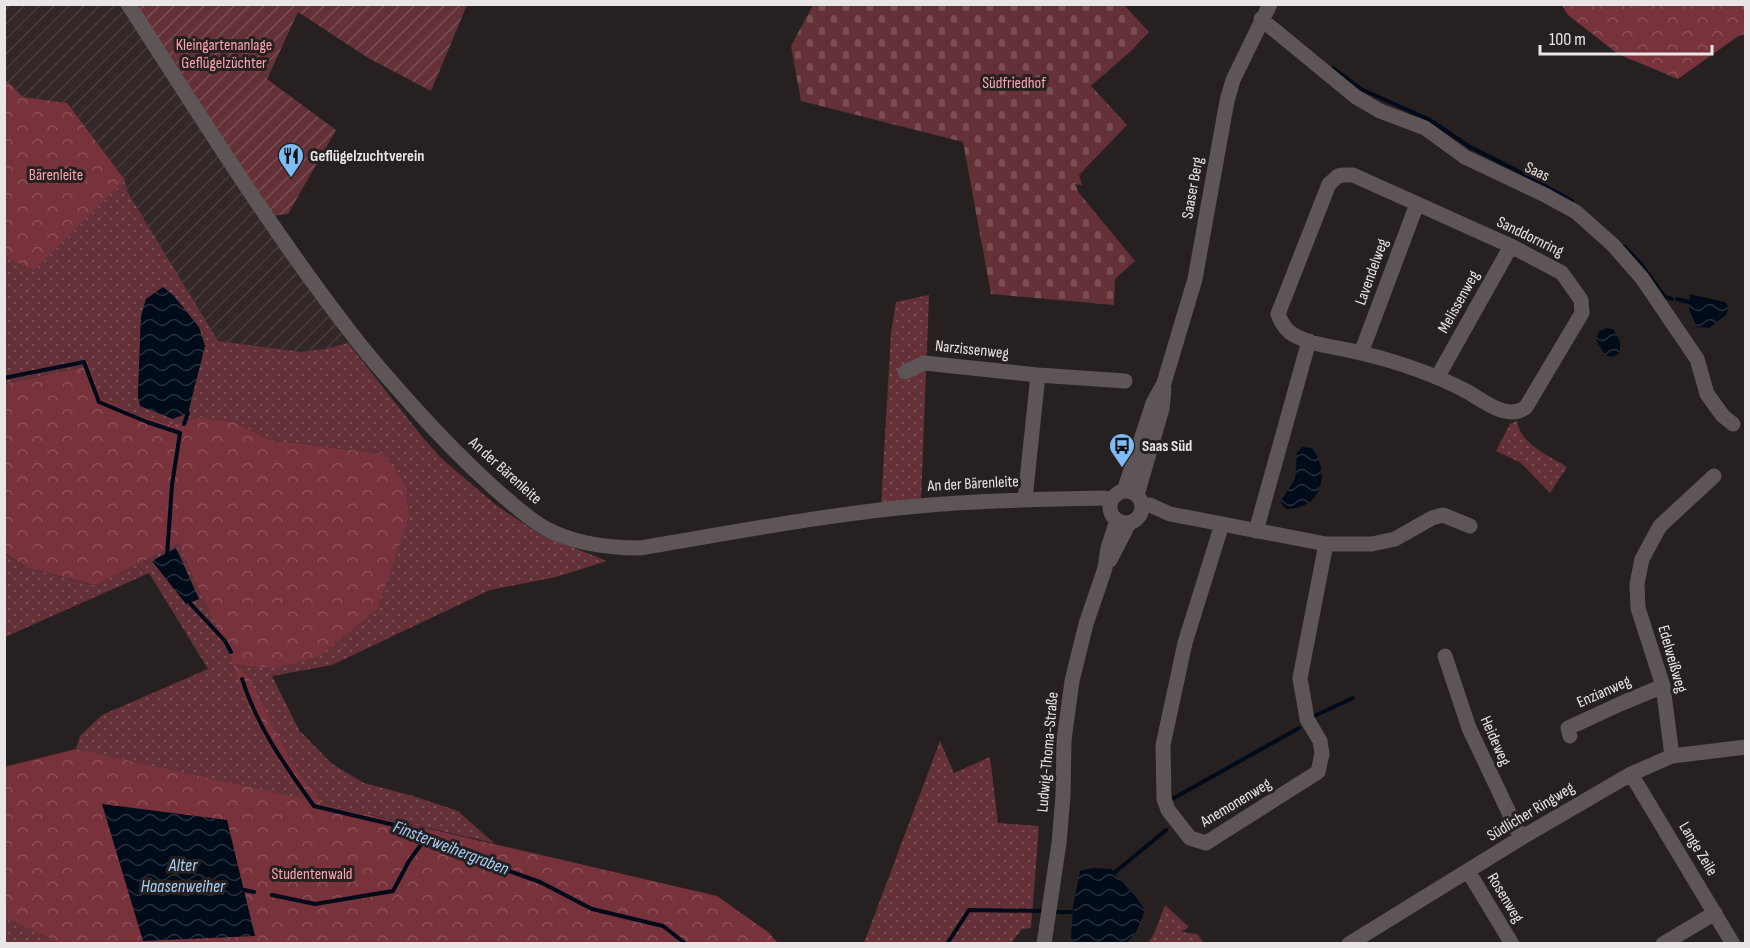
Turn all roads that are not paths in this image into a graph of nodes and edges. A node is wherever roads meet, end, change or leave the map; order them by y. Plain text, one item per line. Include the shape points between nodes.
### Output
1 (128, 4) edge
2 (1270, 4) edge
3 (1261, 19) junction
4 (1416, 204) junction
5 (1511, 246) junction
6 (1310, 341) junction
7 (1361, 353) junction
8 (905, 372) dead end
9 (1038, 375) junction
10 (1438, 376) junction
11 (1125, 381) dead end
12 (1732, 424) dead end
13 (1714, 476) dead end
14 (1025, 499) junction
15 (1128, 507) junction
16 (1222, 524) junction
17 (1470, 526) dead end
18 (1256, 531) junction
19 (1326, 544) junction
20 (1445, 656) dead end
21 (1663, 686) junction
22 (1570, 736) dead end
23 (1746, 747) edge
24 (1672, 756) junction
25 (1631, 774) junction
26 (1521, 838) junction
27 (1468, 871) junction
28 (1715, 913) junction
29 (1044, 944) edge
30 (1349, 944) edge
31 (1512, 944) edge
32 (1663, 944) edge
33 (1733, 944) edge

1 - 14 street, An der Bärenleite via 221,148 357,341 471,468 524,515 545,528 582,542 640,548 855,513
2 - 3 street, Saaser Berg
3 - 12 street, Saas via 1356,97 1425,128 1465,157 1576,213 1613,245 1642,278 1697,359 1707,394
3 - 15 street, Saaser Berg via 1227,101 1195,279 1164,382 1153,403
4 - 5 street, Sanddornring
4 - 6 street, Sanddornring via 1353,175 1338,176 1329,184 1278,314 1292,335
4 - 7 street, Lavendelweg
5 - 10 street, Melissenweg
5 - 10 street, Sanddornring via 1562,273 1581,300 1582,312 1522,410 1505,412
6 - 7 street, Sanddornring
6 - 18 street
7 - 10 street, Sanddornring
8 - 9 street, Narzissenweg via 924,363
9 - 11 street, Narzissenweg
9 - 14 street
13 - 21 street, Edelweißweg via 1658,530 1642,559 1632,609
14 - 15 street, An der Bärenleite via 1104,498
15 - 16 street via 1156,517 1170,513
15 - 29 street, Ludwig-Thoma-Straße via 1108,548 1072,681 1064,740 1059,843
16 - 18 street
16 - 19 street, Anemonenweg via 1185,643 1163,744 1164,799 1168,810 1190,838 1206,843 1318,772 1320,741 1307,719 1300,678
17 - 19 street via 1443,515 1395,539 1372,544
18 - 19 street
20 - 26 street, Heideweg via 1469,728
21 - 22 street, Enzianweg via 1568,728
21 - 24 street, Edelweißweg
23 - 24 street, Südlicher Ringweg
24 - 25 street, Südlicher Ringweg
25 - 26 street, Südlicher Ringweg
25 - 28 street, Lange Zeile
26 - 27 street, Südlicher Ringweg
27 - 30 street, Südlicher Ringweg
27 - 31 street, Rosenweg
28 - 32 street
28 - 33 street, Lange Zeile

